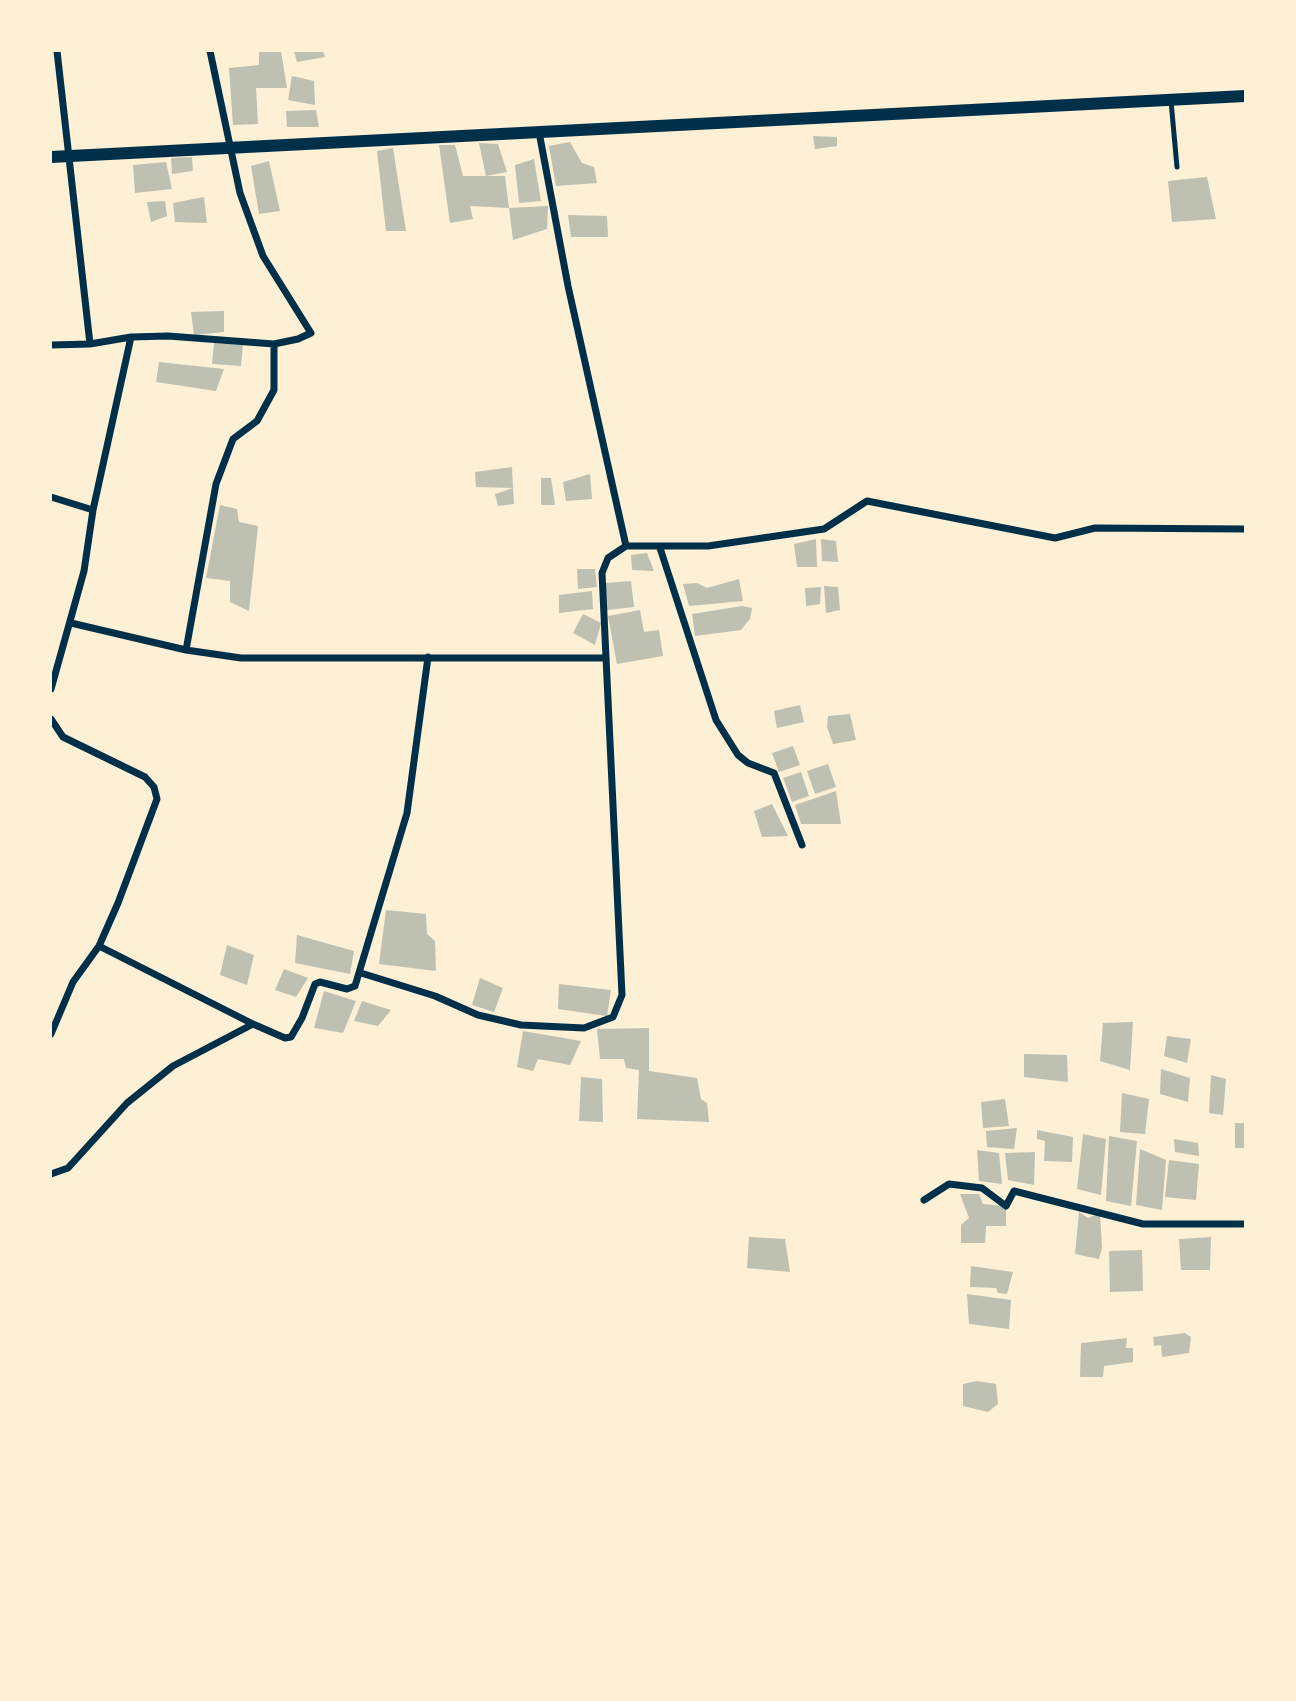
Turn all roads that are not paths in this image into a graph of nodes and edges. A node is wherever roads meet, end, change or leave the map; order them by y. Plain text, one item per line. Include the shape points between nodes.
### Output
1 (57, 51) edge
2 (209, 51) edge
3 (1245, 96) edge
4 (1171, 100) junction
5 (539, 131) junction
6 (230, 149) junction
7 (51, 157) edge
8 (71, 157) junction
9 (1177, 167) dead end
10 (131, 337) junction
11 (90, 344) junction
12 (274, 344) junction
13 (51, 345) edge
14 (51, 497) edge
15 (93, 510) junction
16 (1245, 529) edge
17 (626, 546) junction
18 (660, 548) junction
19 (71, 623) junction
20 (186, 650) junction
21 (428, 657) junction
22 (606, 658) junction
23 (51, 689) edge
24 (51, 719) edge
25 (802, 845) dead end
26 (99, 946) junction
27 (361, 973) junction
28 (253, 1024) junction
29 (51, 1034) edge
30 (51, 1174) edge
31 (925, 1200) dead end
32 (1245, 1224) edge

1 - 8 street
2 - 6 street
3 - 4 street
4 - 5 street
4 - 9 lane
5 - 6 street
5 - 17 street
6 - 8 street
6 - 12 street via 262,256 311,330 298,340
7 - 8 street
8 - 11 street
10 - 11 street
10 - 12 street
10 - 15 street
11 - 13 street
12 - 20 street via 274,390 257,421 233,439 216,484
14 - 15 street
15 - 19 street
16 - 18 street via 1095,528 1055,538 867,501 824,529 708,546
17 - 18 street
17 - 22 street via 608,558 602,573
18 - 25 street via 716,720 738,755 774,773
19 - 20 street
19 - 23 street
20 - 21 street via 241,658
21 - 22 street
21 - 27 street via 407,813
22 - 27 street via 622,995 613,1017 584,1028 521,1026 478,1016 435,996
24 - 26 street via 63,737 145,777 157,794 151,820
26 - 28 street
26 - 29 street via 73,982
27 - 28 street via 355,986 347,989 315,984 291,1037
28 - 30 street via 173,1066 127,1103 68,1168
31 - 32 street via 949,1184 982,1188 1006,1206 1014,1191 1143,1224

